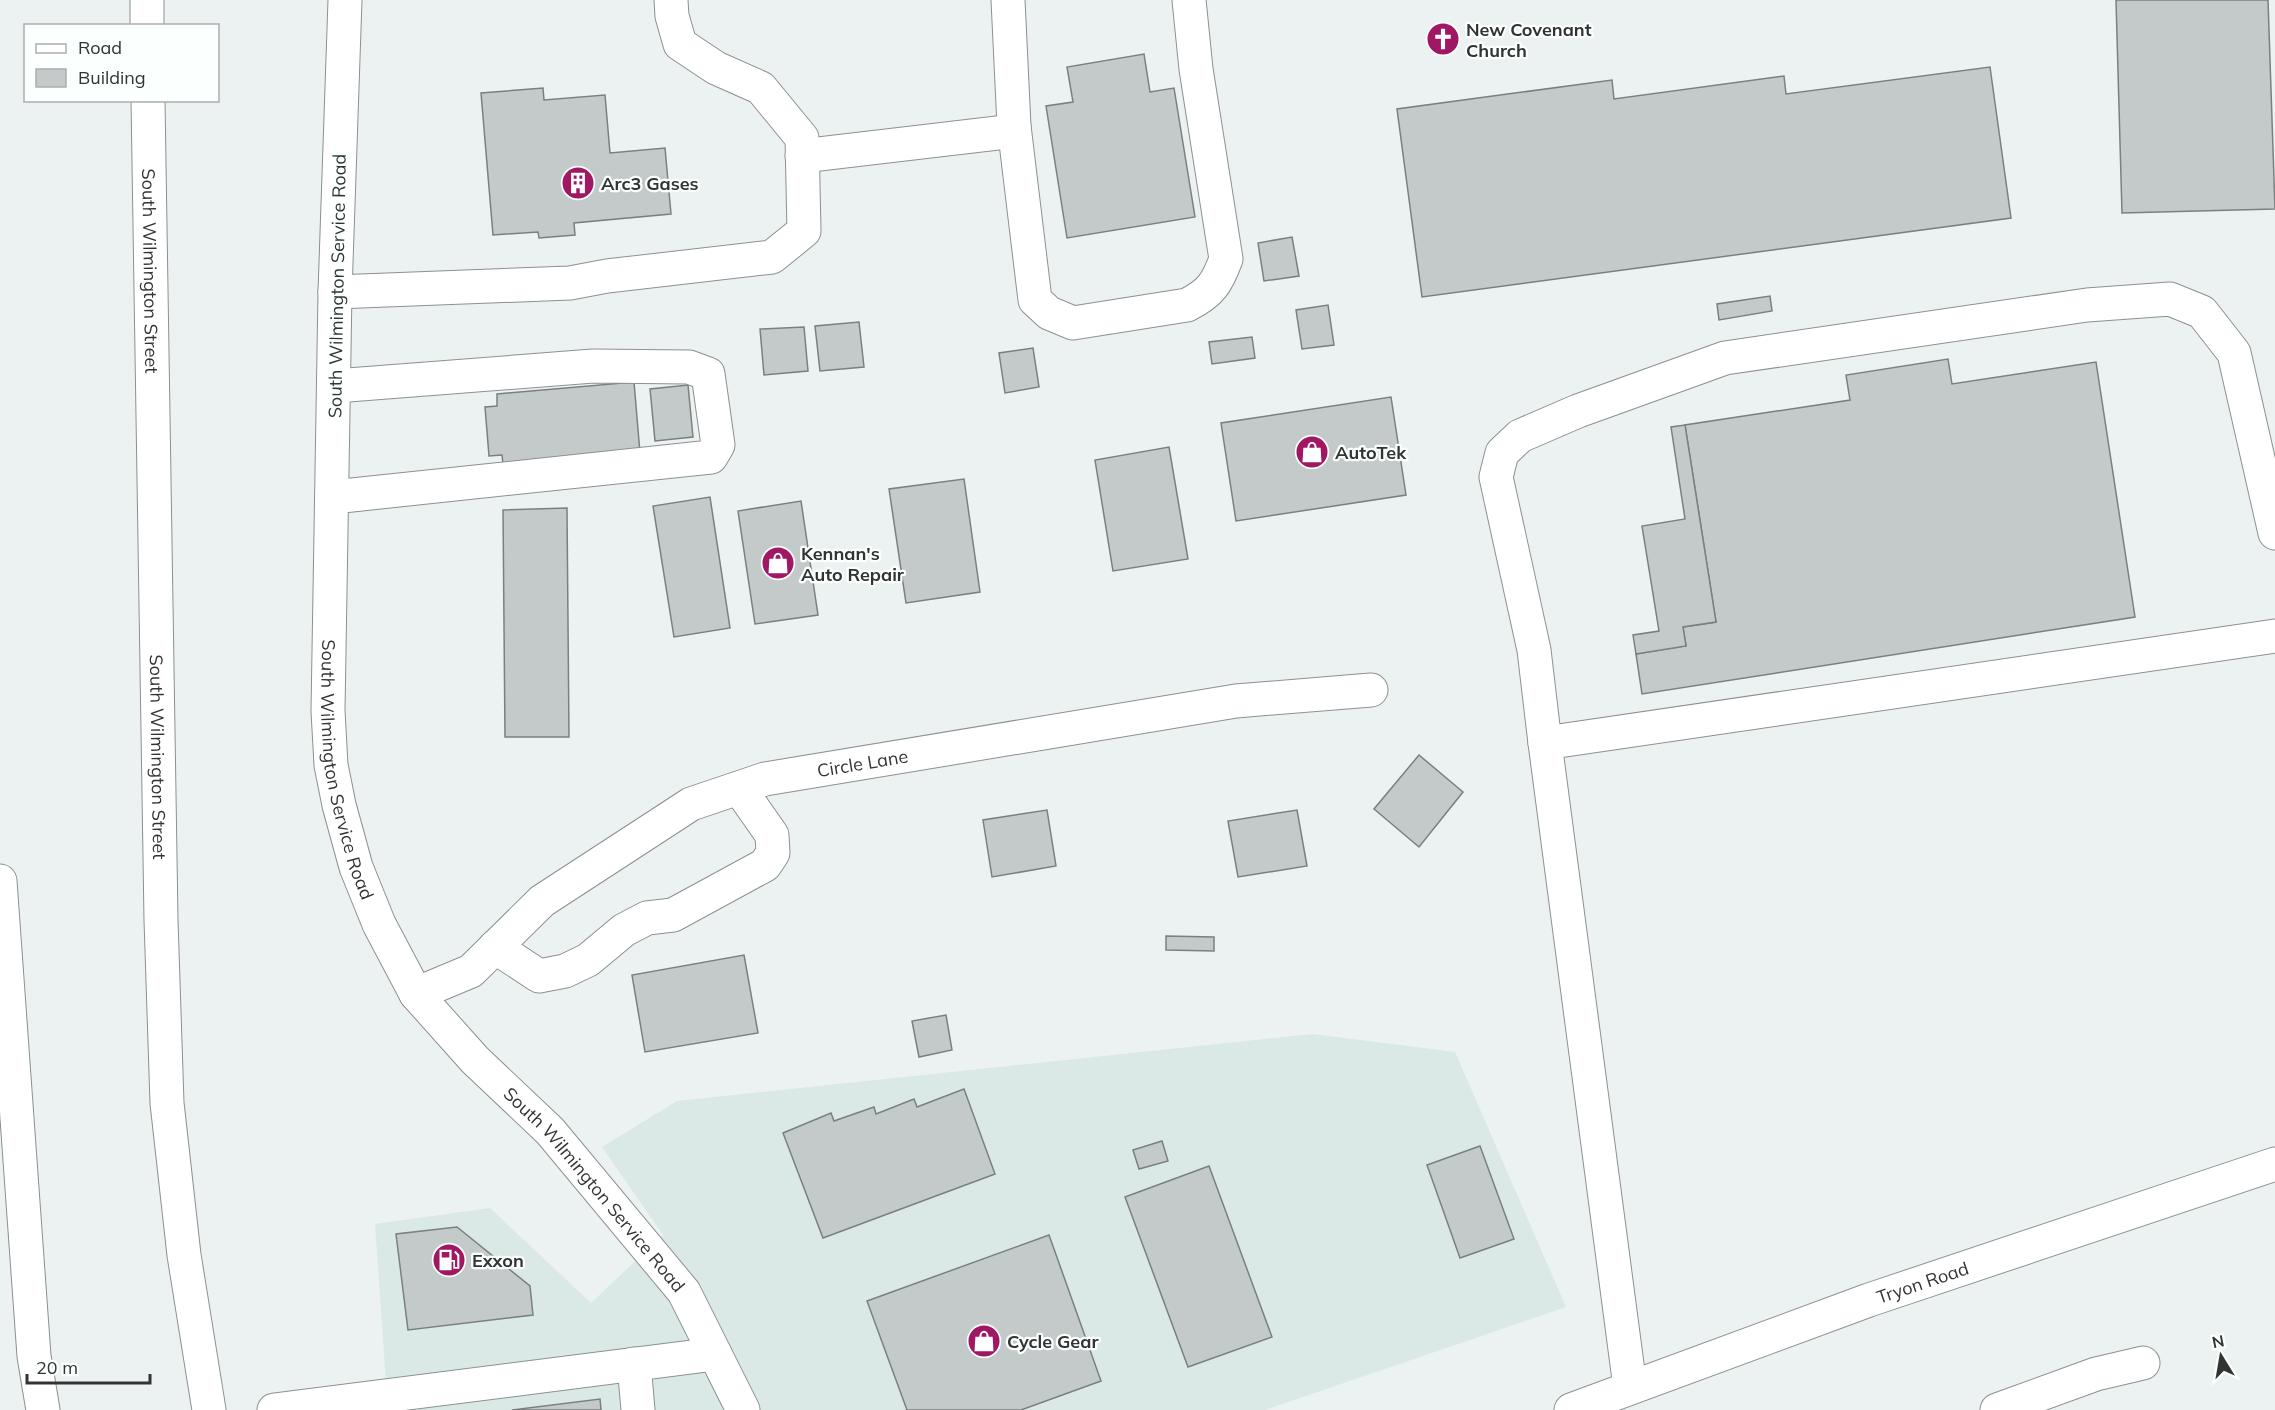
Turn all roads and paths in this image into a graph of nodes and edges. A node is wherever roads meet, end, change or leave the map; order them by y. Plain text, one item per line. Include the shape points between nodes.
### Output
1 (147, 0) edge
2 (345, 0) edge
3 (671, 0) edge
4 (1008, 0) edge
5 (1189, 0) edge
6 (147, 24) edge
7 (148, 102) edge
8 (1014, 126) junction
9 (802, 156) junction
10 (335, 292) junction
11 (335, 387) junction
12 (333, 497) junction
13 (2275, 533) edge
14 (2275, 636) edge
15 (1371, 690) dead end
16 (1545, 743) junction
17 (739, 788) junction
18 (0, 881) edge
19 (495, 947) junction
20 (416, 994) junction
21 (2275, 1164) edge
22 (715, 1354) junction
23 (2143, 1363) dead end
24 (634, 1364) junction
25 (1630, 1387) junction
26 (403, 1402) edge
27 (42, 1410) edge
28 (209, 1410) edge
29 (274, 1410) edge
30 (638, 1410) edge
31 (743, 1410) edge
32 (1571, 1410) edge
33 (1997, 1410) edge

1 - 6 main road
2 - 10 main road, South Wilmington Service Road
3 - 9 main road via 680,44 716,68 761,88 802,138
4 - 8 main road
5 - 8 main road via 1226,259 1219,279 1204,296 1187,305 1073,323 1049,313 1035,300
7 - 28 main road, South Wilmington Street via 167,1103 184,1255
8 - 9 main road via 1006,132
9 - 10 main road via 804,231 772,257 570,283
10 - 11 main road, South Wilmington Service Road
11 - 12 main road, South Wilmington Service Road
11 - 12 main road via 594,366 689,367 708,374 718,445 711,457
12 - 20 main road, South Wilmington Service Road via 328,711 331,765 356,867 379,924
13 - 16 main road via 2234,354 2202,312 2170,299 2087,304 1725,358 1578,411 1520,436 1502,453 1496,477 1534,650
14 - 16 main road
15 - 17 main road, Circle Lane via 1236,700 765,779
16 - 25 main road
17 - 19 main road, Circle Lane via 691,804 616,852 542,901
17 - 19 main road via 772,835 773,854 765,866 673,915 646,918 624,930 588,960 565,971 539,976
18 - 27 main road via 34,1356
19 - 20 main road, Circle Lane via 471,971
20 - 22 main road, South Wilmington Service Road via 475,1060 549,1131 684,1292
21 - 25 main road, Tryon Road via 1869,1300
22 - 24 main road
22 - 31 main road, South Wilmington Service Road
23 - 33 main road via 2096,1374
24 - 26 main road
24 - 30 main road
25 - 32 main road, Tryon Road
26 - 29 main road

